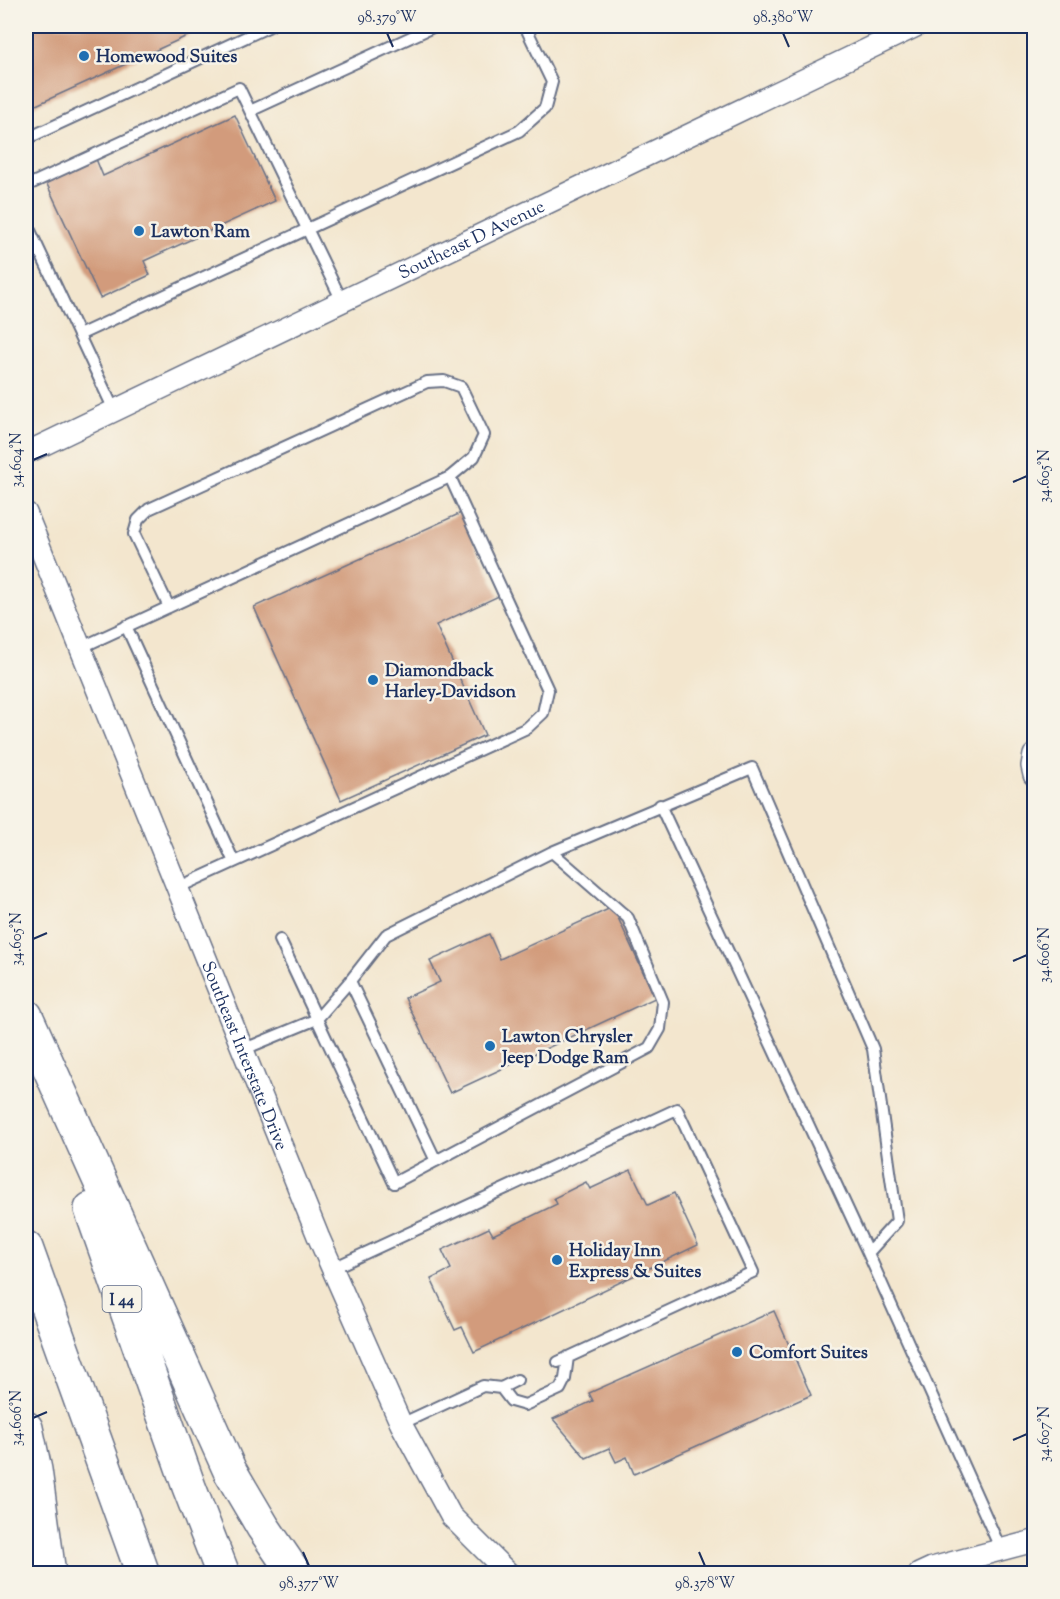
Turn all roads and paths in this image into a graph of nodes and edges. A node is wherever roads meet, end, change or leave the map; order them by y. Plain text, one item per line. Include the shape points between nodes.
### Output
1 (270, 26) edge
2 (435, 26) edge
3 (525, 26) edge
4 (916, 26) edge
5 (250, 111) junction
6 (26, 140) edge
7 (26, 186) edge
8 (26, 222) edge
9 (307, 229) junction
10 (342, 301) junction
11 (79, 334) junction
12 (114, 410) junction
13 (26, 453) edge
14 (450, 477) junction
15 (26, 513) edge
16 (169, 607) junction
17 (126, 626) junction
18 (80, 648) junction
19 (1035, 755) edge
20 (1035, 775) edge
21 (660, 806) junction
22 (552, 852) junction
23 (234, 862) junction
24 (177, 888) junction
25 (280, 940) dead end
26 (350, 981) junction
27 (26, 1017) edge
28 (316, 1019) junction
29 (26, 1023) edge
30 (242, 1050) junction
31 (436, 1161) junction
32 (26, 1248) edge
33 (868, 1253) junction
34 (332, 1269) junction
35 (518, 1380) dead end
36 (501, 1388) junction
37 (401, 1424) junction
38 (26, 1428) edge
39 (1035, 1541) edge
40 (1001, 1550) junction
41 (49, 1574) edge
42 (143, 1574) edge
43 (223, 1574) edge
44 (295, 1574) edge
45 (509, 1574) edge
46 (919, 1574) edge

1 - 6 lane
2 - 5 lane
3 - 9 lane via 552,81 545,108 519,131
4 - 10 street, Southeast D Avenue
5 - 7 lane via 239,88
5 - 9 lane
8 - 11 lane
9 - 10 lane
9 - 11 lane
10 - 12 street, Southeast D Avenue
11 - 12 lane
12 - 13 street, Southeast D Avenue
14 - 16 lane
14 - 16 lane via 474,457 484,435 461,387 444,381 427,382 149,509 138,520 134,534
14 - 23 lane via 548,690 543,713 527,728
15 - 18 street, Southeast Interstate Drive
16 - 17 lane
17 - 18 lane
17 - 23 lane
18 - 24 street, Southeast Interstate Drive
19 - 20 street
21 - 22 lane
21 - 33 lane
21 - 33 lane via 752,768 873,1049 897,1221
22 - 26 lane via 386,935
22 - 31 lane via 628,918 663,1002 660,1029 649,1048
23 - 24 lane
24 - 30 street, Southeast Interstate Drive
25 - 28 lane
26 - 28 lane
26 - 31 lane
27 - 44 highway via 230,1471
28 - 30 lane
28 - 31 lane via 394,1183
29 - 43 highway, I 44
30 - 34 street, Southeast Interstate Drive
32 - 42 highway
33 - 40 lane
34 - 36 lane via 677,1109 753,1272 563,1360 565,1379 560,1389 525,1405 511,1401
34 - 37 street, Southeast Interstate Drive
35 - 36 lane
36 - 37 lane via 483,1386
37 - 45 street, Southeast Interstate Drive via 451,1516
38 - 41 highway
39 - 40 street
40 - 46 street

